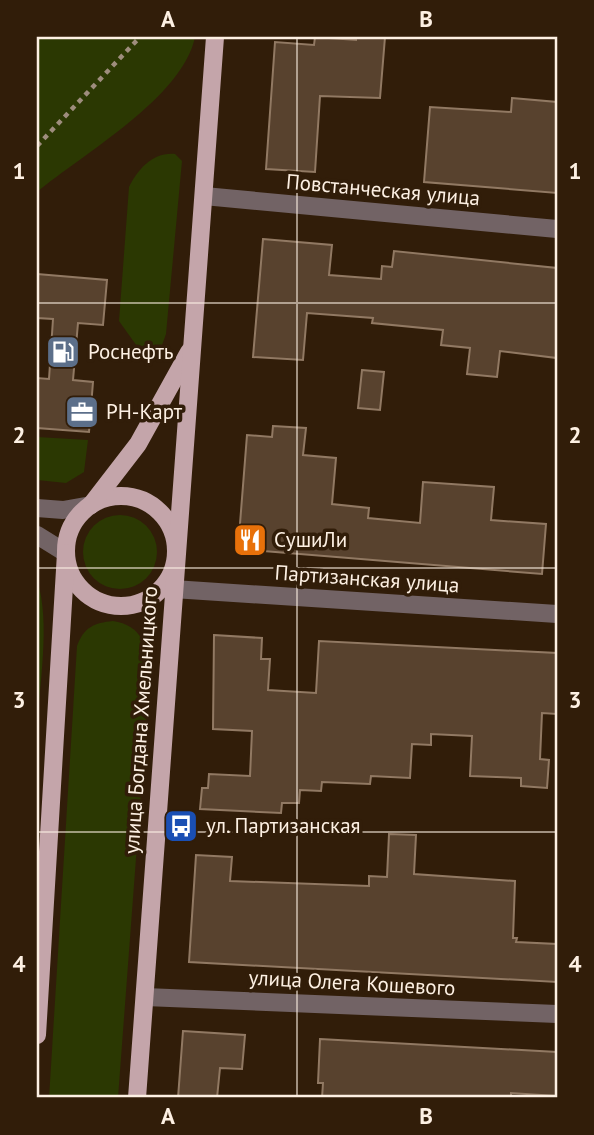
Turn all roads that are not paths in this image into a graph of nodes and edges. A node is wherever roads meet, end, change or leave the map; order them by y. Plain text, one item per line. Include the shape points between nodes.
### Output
1 (215, 37) edge
2 (204, 196) junction
3 (557, 229) edge
4 (192, 346) junction
5 (91, 505) junction
6 (37, 508) edge
7 (37, 535) edge
8 (66, 553) junction
9 (176, 555) junction
10 (173, 589) junction
11 (557, 614) edge
12 (145, 997) junction
13 (557, 1014) edge
14 (37, 1035) edge
15 (137, 1098) edge

1 - 2 main road, улица Богдана Хмельницкого
2 - 3 street, Повстанческая улица
2 - 4 main road, улица Богдана Хмельницкого
4 - 5 main road, улица Богдана Хмельницкого via 138,444
4 - 9 main road, улица Богдана Хмельницкого
5 - 6 street
5 - 8 main road via 73,525
5 - 9 main road via 118,496 146,502 170,526
7 - 8 street
8 - 9 main road via 69,571 79,587 93,599 120,606 147,600 161,589
8 - 14 main road
9 - 10 main road, улица Богдана Хмельницкого
10 - 11 street, Партизанская улица
10 - 12 main road, улица Богдана Хмельницкого
12 - 13 street, улица Олега Кошевого
12 - 15 main road, улица Богдана Хмельницкого

